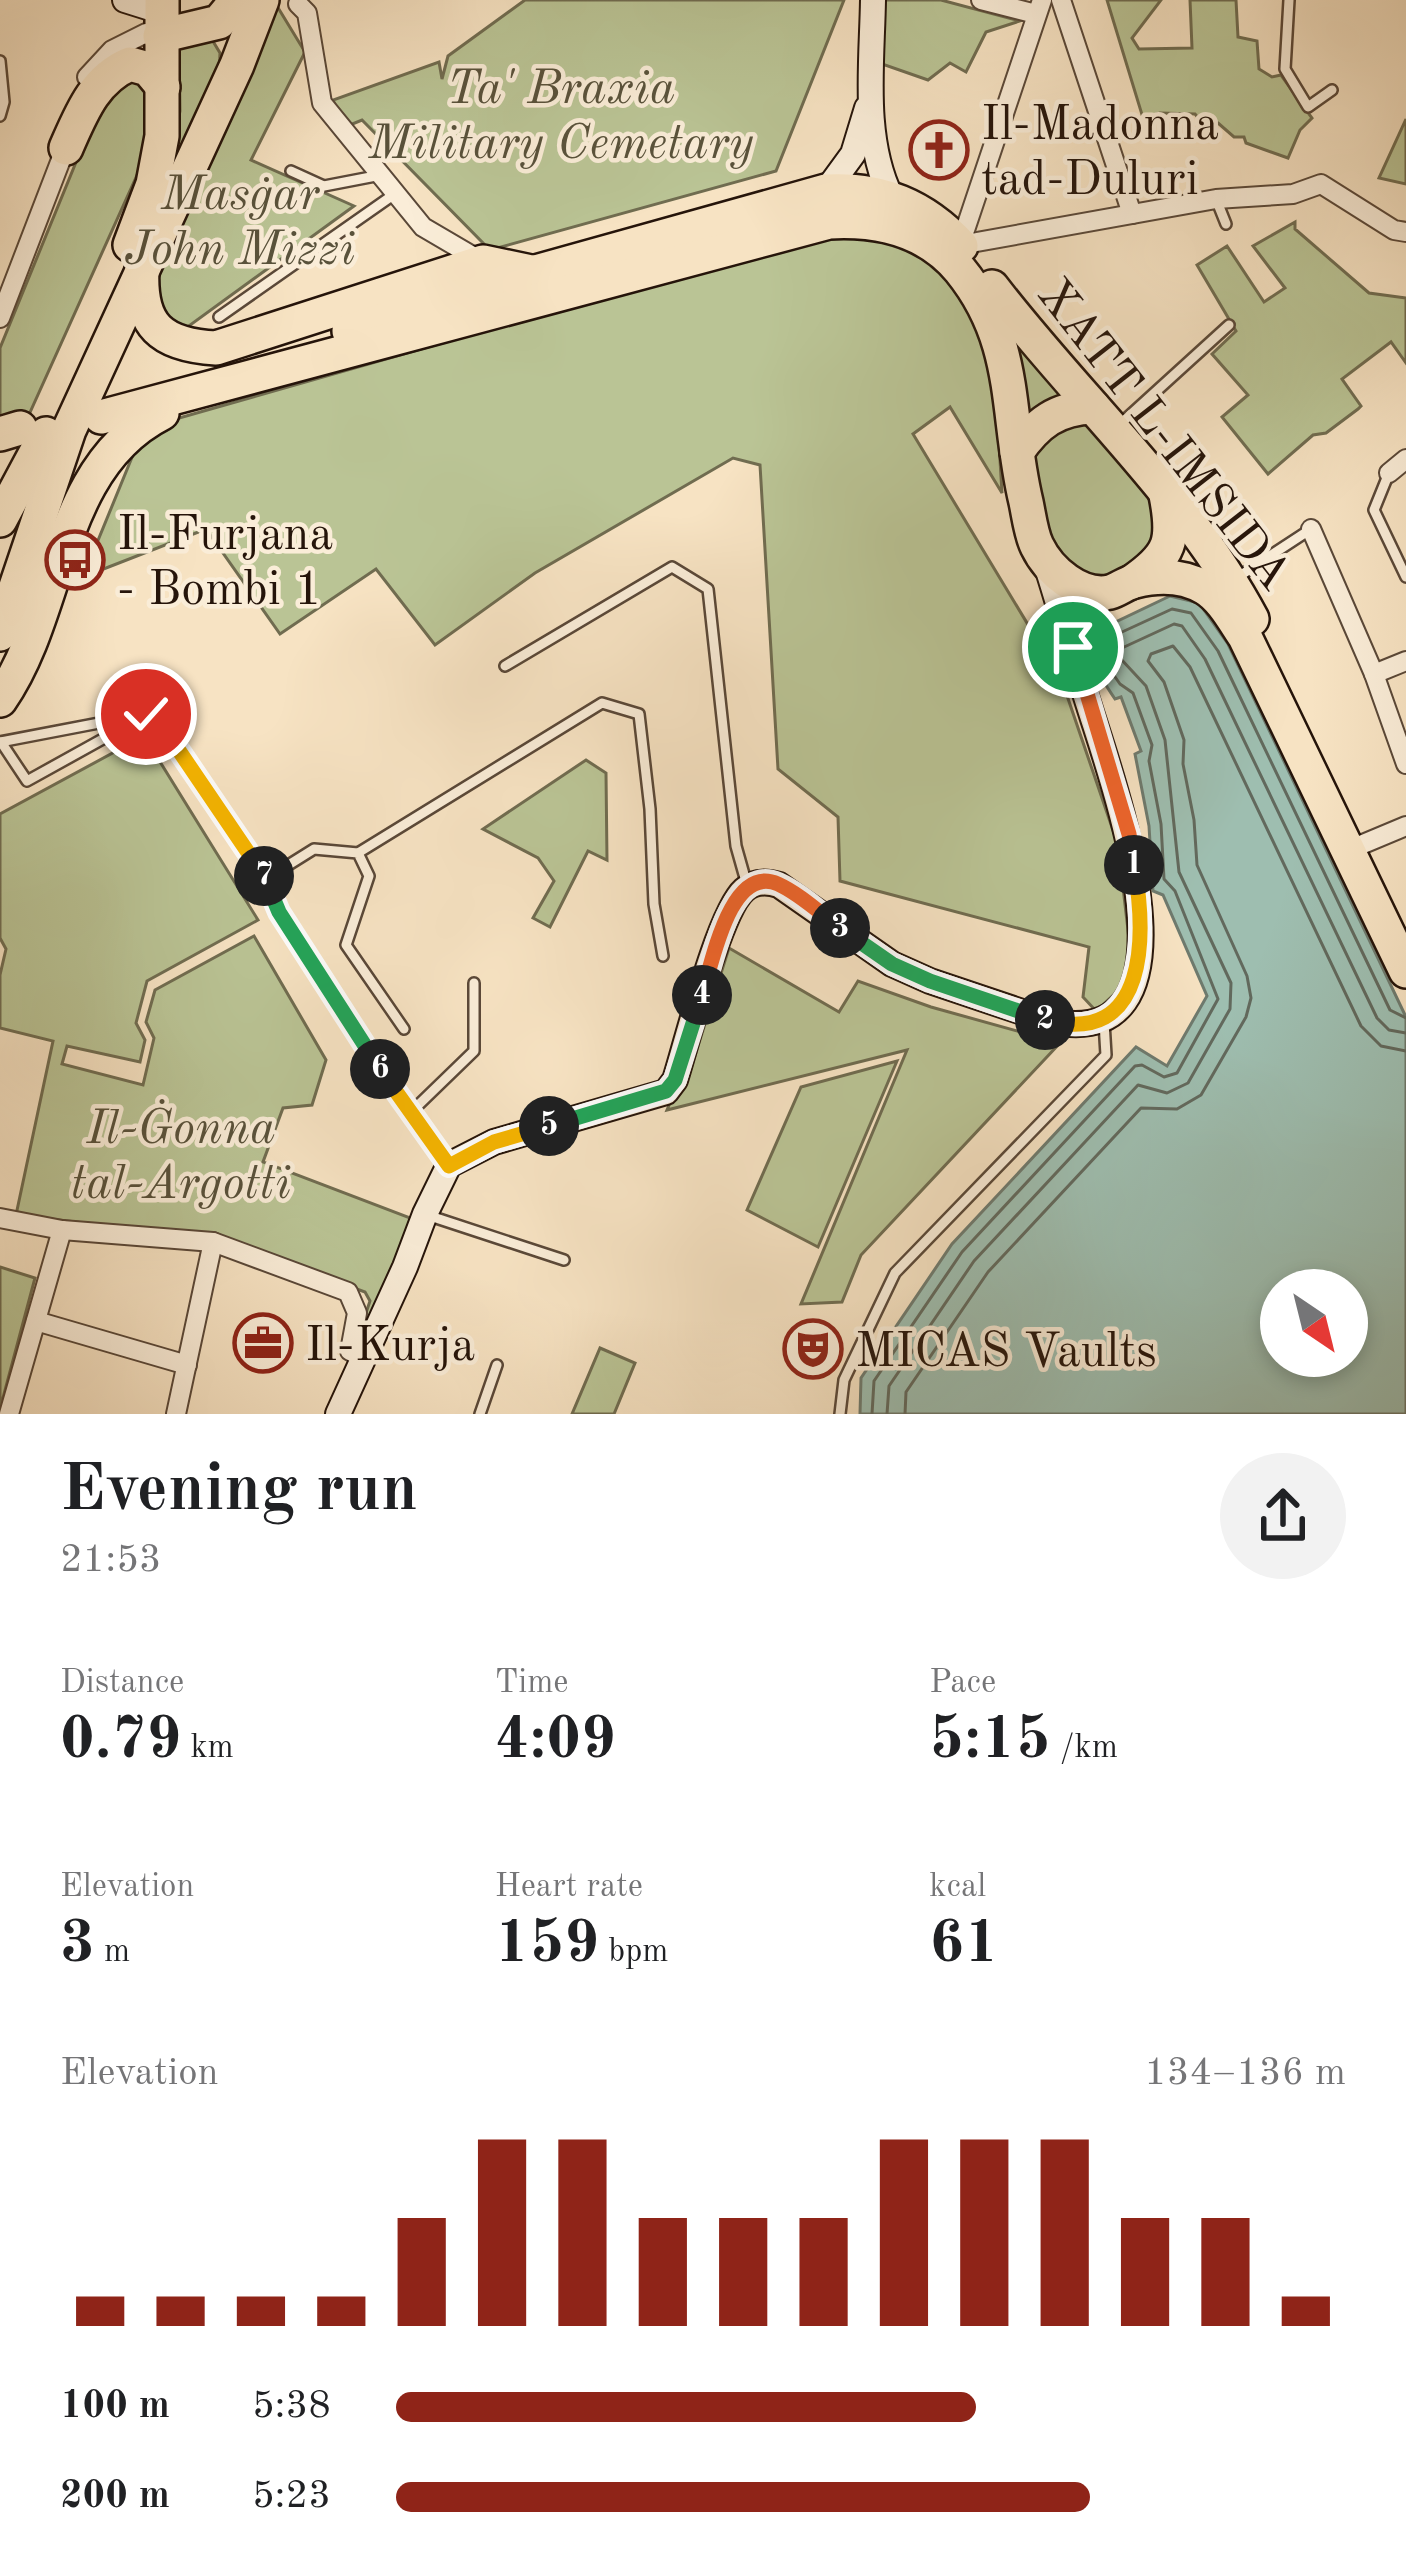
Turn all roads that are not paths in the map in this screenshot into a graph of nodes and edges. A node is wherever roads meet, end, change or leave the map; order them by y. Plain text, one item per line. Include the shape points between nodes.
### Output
1 (125, 0) edge
2 (235, 0) edge
3 (262, 0) edge
4 (873, 0) edge
5 (981, 0) edge
6 (1061, 0) edge
7 (1289, 0) edge
8 (295, 2) edge
9 (1039, 7) edge
10 (171, 13) edge
11 (0, 62) edge
12 (163, 87) junction
13 (1331, 90) dead end
14 (871, 94) junction
15 (0, 116) edge
16 (66, 148) junction
17 (291, 172) dead end
18 (381, 175) junction
19 (396, 194) junction
20 (891, 197) junction
21 (1216, 199) junction
22 (837, 201) junction
23 (1132, 214) junction
24 (1226, 224) dead end
25 (1406, 232) edge
26 (960, 244) junction
27 (483, 262) junction
28 (142, 266) junction
29 (532, 273) junction
30 (219, 317) dead end
31 (0, 319) edge
32 (1229, 325) dead end
33 (300, 367) junction
34 (1103, 419) junction
35 (24, 446) edge
36 (1017, 452) junction
37 (1406, 459) edge
38 (1389, 473) joint
39 (1165, 494) junction
40 (0, 520) edge
41 (1311, 530) joint
42 (0, 542) edge
43 (1044, 556) junction
44 (1406, 577) edge
45 (0, 581) edge
46 (1232, 581) junction
47 (1120, 587) junction
48 (0, 634) edge
49 (1073, 647) junction
50 (1406, 661) edge
51 (506, 666) dead end
52 (20, 668) junction
53 (1374, 674) junction
54 (0, 700) edge
55 (146, 714) junction
56 (0, 742) edge
57 (1406, 764) edge
58 (1406, 826) edge
59 (1364, 844) junction
60 (358, 854) junction
61 (266, 879) junction
62 (747, 886) junction
63 (1406, 923) edge
64 (663, 956) dead end
65 (1406, 971) edge
66 (474, 983) dead end
67 (1104, 1016) junction
68 (404, 1028) dead end
69 (409, 1114) junction
70 (449, 1166) junction
71 (424, 1214) junction
72 (0, 1218) edge
73 (62, 1230) junction
74 (213, 1242) junction
75 (564, 1260) dead end
76 (35, 1321) junction
77 (364, 1358) junction
78 (187, 1365) junction
79 (497, 1365) dead end
80 (182, 1412) edge
81 (9, 1414) edge
82 (338, 1414) edge
83 (480, 1414) edge
84 (840, 1414) edge

1 - 10 street
2 - 10 highway via 219,22
3 - 28 highway
4 - 14 street
5 - 9 street
6 - 23 street
7 - 13 lane via 1285,69 1308,107
8 - 18 street via 307,13 322,103
9 - 26 street
10 - 12 highway
10 - 16 street via 112,50 87,77
11 - 15 lane
12 - 16 highway via 148,69 130,64 113,71 87,100
12 - 35 highway via 153,184
14 - 20 street via 880,173
14 - 22 street
16 - 31 street
17 - 18 lane via 324,186
18 - 19 street
19 - 27 street via 423,226
19 - 30 lane
20 - 22 highway, XATT L-IMSIDA
20 - 26 highway, XATT L-IMSIDA
21 - 23 street
21 - 24 lane
21 - 25 street via 1321,184
22 - 29 highway
22 - 33 highway
22 - 36 highway, XATT L-IMSIDA via 941,247 982,298 1004,351
23 - 26 street
26 - 34 highway, XATT L-IMSIDA
27 - 28 highway via 216,348 181,346 155,328 140,297
27 - 29 highway
28 - 35 highway
29 - 33 highway via 104,411
32 - 34 lane
33 - 52 highway via 162,412 118,442 80,505
34 - 36 highway via 1066,408
34 - 39 highway, XATT L-IMSIDA
35 - 40 highway
35 - 42 highway
35 - 45 highway
35 - 48 highway
35 - 52 highway
36 - 43 highway, XATT L-IMSIDA
37 - 38 street
38 - 44 lane via 1374,510
39 - 46 highway, XATT L-IMSIDA
39 - 47 highway via 1168,547 1156,565
41 - 46 lane
41 - 53 street
43 - 47 highway, XATT L-IMSIDA via 1082,589
43 - 49 street
46 - 59 highway, XATT L-IMSIDA
47 - 49 street via 1081,622
47 - 65 highway, XATT L-IMSIDA via 1170,575 1207,588 1228,610
49 - 67 street via 1129,834 1141,904 1133,987
50 - 53 street
51 - 62 lane via 672,567 707,589
52 - 54 highway
53 - 57 street
55 - 56 lane
55 - 56 lane via 27,781
55 - 61 lane
58 - 59 street
59 - 63 highway, XATT L-IMSIDA
60 - 61 lane via 314,849
60 - 64 lane via 602,703 640,714
60 - 68 lane via 369,876 346,945
61 - 69 lane via 279,912
62 - 67 street via 779,885 892,964 930,981 1069,1025
62 - 70 street via 729,912 666,1091 494,1142
66 - 69 lane via 474,1051
67 - 84 lane via 1106,1055 895,1273 844,1381
69 - 70 lane
70 - 71 street
71 - 75 lane
71 - 77 street
72 - 73 street
73 - 74 street
73 - 76 street
74 - 77 street via 348,1292 357,1313 350,1352
74 - 78 street
76 - 78 street
76 - 81 street
77 - 82 street
78 - 80 street
79 - 83 lane

